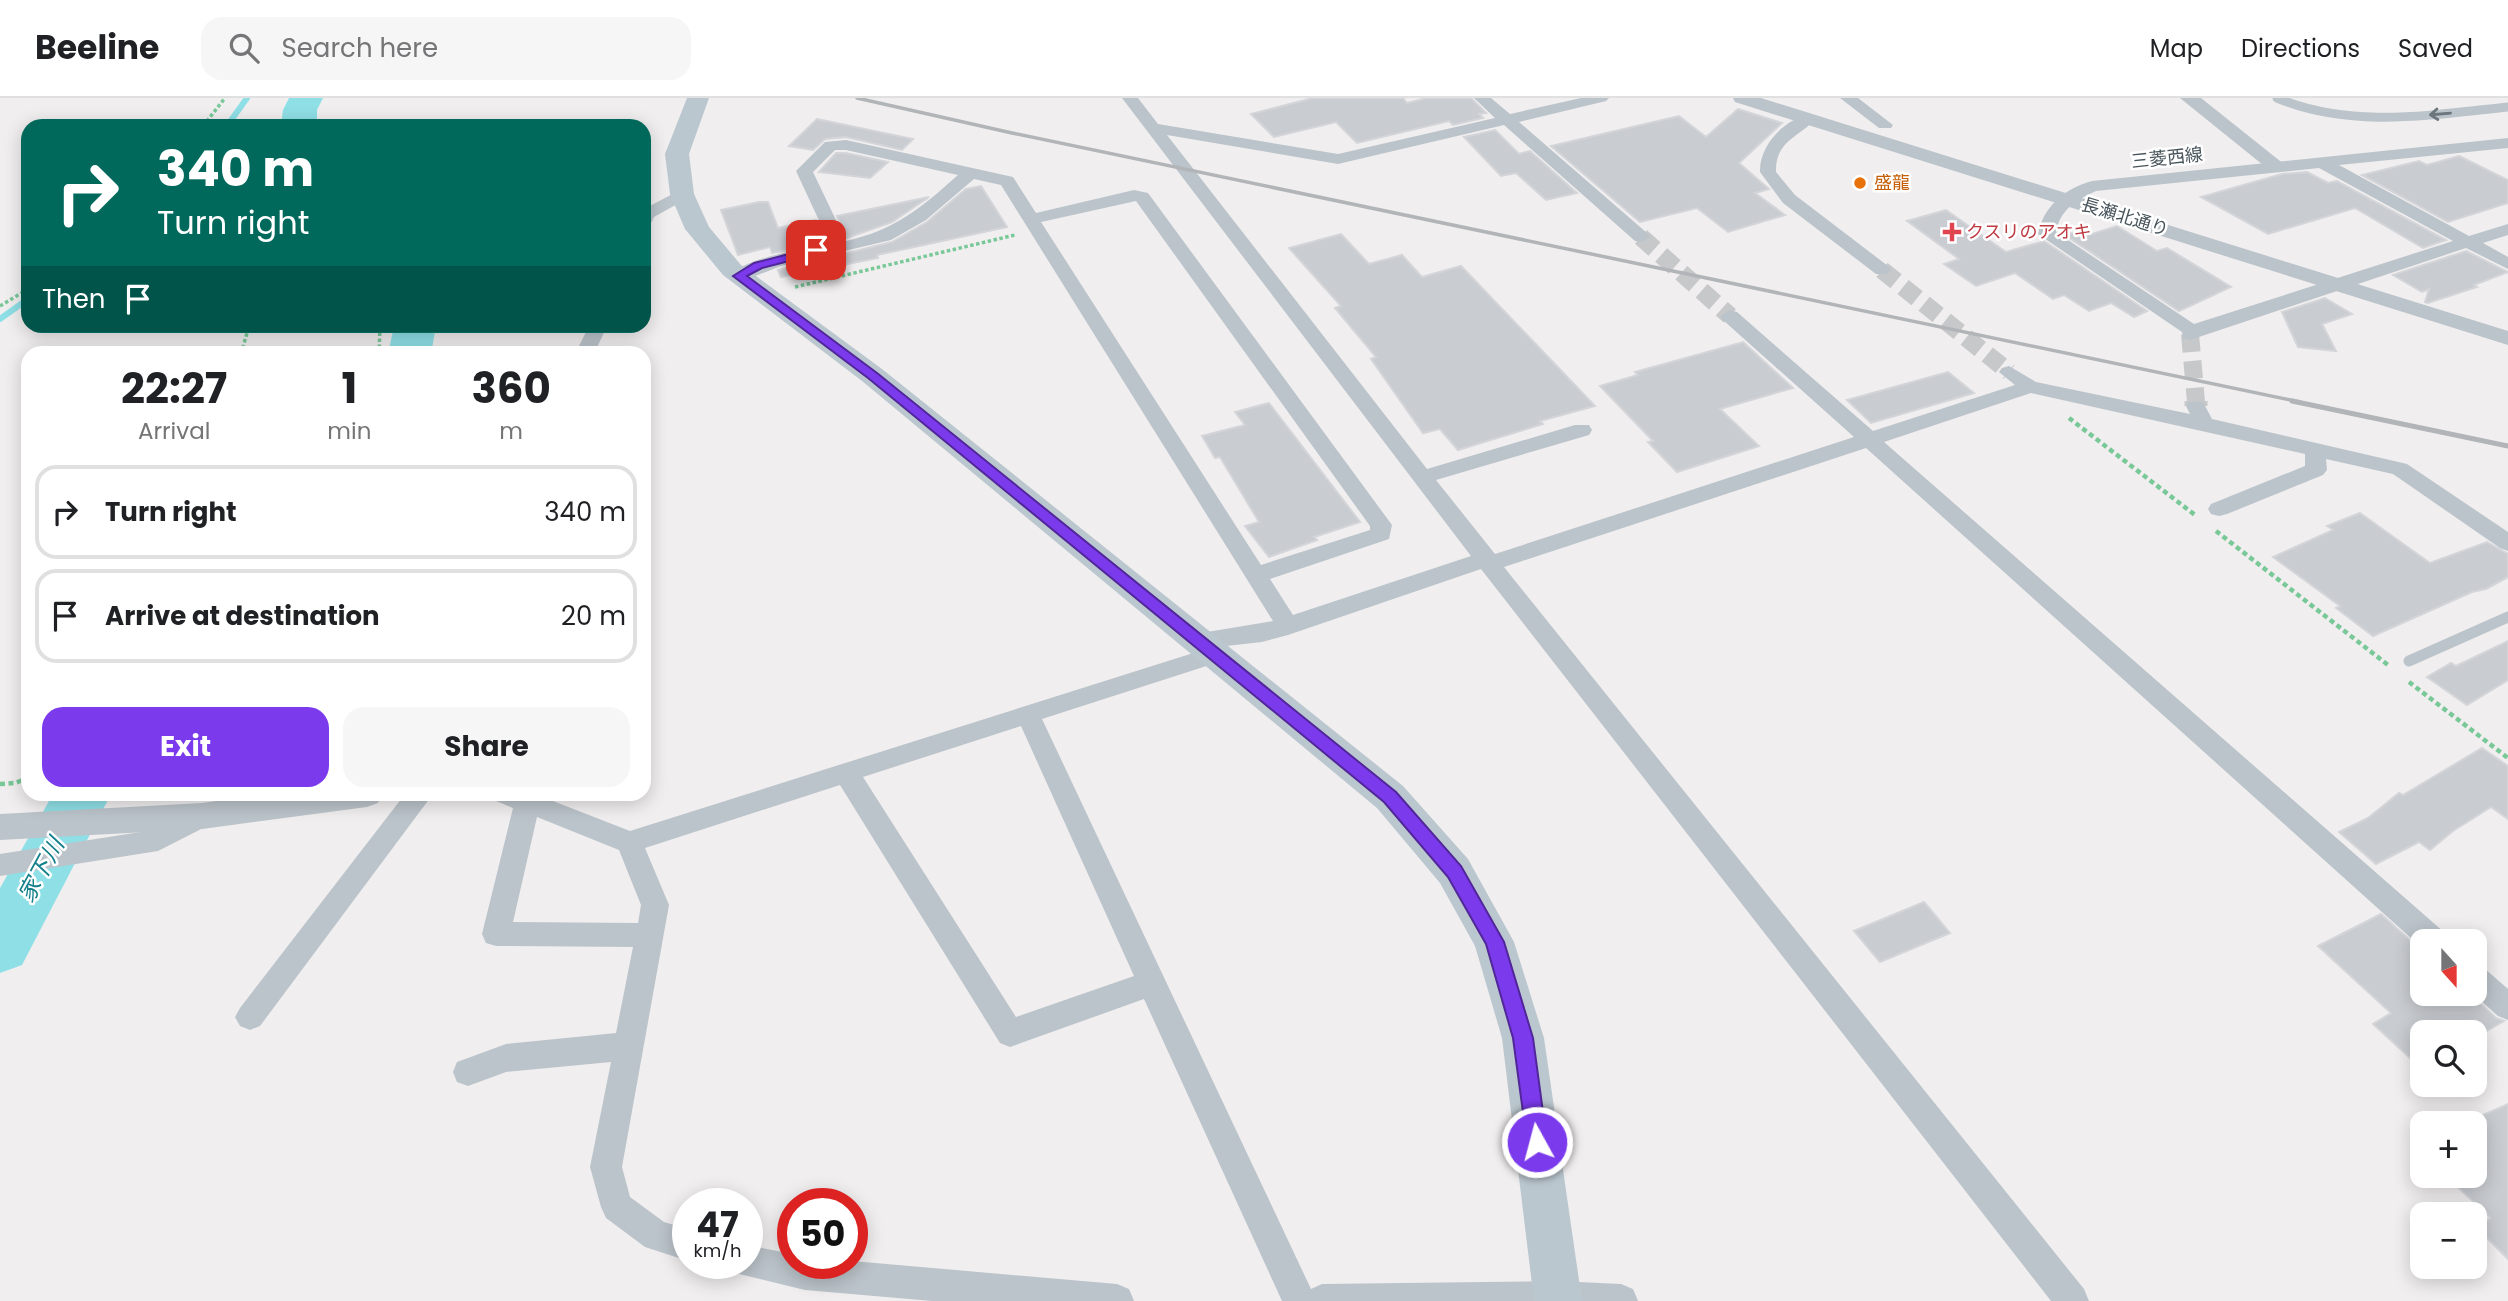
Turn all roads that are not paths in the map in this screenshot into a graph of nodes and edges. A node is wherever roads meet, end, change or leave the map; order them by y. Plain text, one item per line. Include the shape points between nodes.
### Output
1 (698, 98) edge
2 (1130, 98) edge
3 (1482, 98) edge
4 (1601, 98) edge
5 (1742, 98) edge
6 (1848, 98) edge
7 (2189, 98) edge
8 (2277, 98) edge
9 (2508, 107) edge
10 (1808, 118) junction
11 (1507, 121) junction
12 (1885, 125) dead end
13 (1155, 128) junction
14 (2508, 143) edge
15 (2480, 145) junction
16 (2508, 160) edge
17 (2319, 161) junction
18 (2275, 165) junction
19 (972, 172) junction
20 (682, 194) junction
21 (2066, 198) junction
22 (651, 212) edge
23 (1033, 225) junction
24 (2508, 229) edge
25 (1641, 237) tunnel mouth
26 (2466, 242) junction
27 (839, 245) junction
28 (2508, 264) edge
29 (1882, 270) tunnel mouth
30 (751, 285) junction
31 (2338, 285) junction
32 (1730, 316) tunnel mouth
33 (2508, 338) edge
34 (2009, 372) tunnel mouth
35 (2030, 387) junction
36 (1582, 430) dead end
37 (1871, 439) junction
38 (2315, 450) junction
39 (1423, 477) junction
40 (2211, 515) road end
41 (2505, 539) edge
42 (1488, 562) junction
43 (1256, 575) junction
44 (2508, 617) edge
45 (1288, 626) junction
46 (1205, 648) junction
47 (2409, 661) dead end
48 (1028, 715) junction
49 (846, 774) junction
50 (314, 801) edge
51 (415, 801) edge
52 (516, 801) edge
53 (521, 801) edge
54 (202, 816) junction
55 (0, 827) edge
56 (629, 842) junction
57 (0, 865) edge
58 (2420, 929) edge
59 (650, 935) junction
60 (1152, 983) junction
61 (2487, 988) edge
62 (2508, 1007) edge
63 (250, 1017) dead end
64 (629, 1046) junction
65 (468, 1072) dead end
66 (672, 1240) edge
67 (763, 1264) edge
68 (1557, 1300) edge
69 (1117, 1301) edge
70 (1299, 1301) edge
71 (1322, 1301) edge
72 (1621, 1301) edge
73 (2072, 1301) edge

1 - 20 main road via 677,154
2 - 13 street
3 - 11 street
4 - 11 street
5 - 10 street, 長瀬北通り
6 - 12 street
7 - 18 street
9 -> 8 lane via 2350,117 2314,112
10 - 21 street, 長瀬北通り
10 - 29 street via 1786,133 1768,155 1768,172 1789,199
11 - 13 street via 1338,159
11 - 25 street
13 - 39 street
14 - 15 street
15 - 16 street
15 - 17 street, 三菱西線
17 - 18 street, 三菱西線
17 - 26 street
18 - 21 street, 三菱西線 via 2092,186
19 - 23 street via 1007,181
19 - 27 street via 922,215 886,235
19 - 27 street via 831,145 804,171
20 - 22 street
20 - 30 main road via 697,229 714,252
21 - 31 street, 長瀬北通り
21 - 31 street via 2047,234 2191,332
23 - 43 street
23 - 43 street via 1134,195 1142,197 1381,525 1381,534
24 - 26 street
26 - 28 street
26 - 31 street
27 - 30 street via 758,266
30 - 46 main road via 872,375
31 - 33 street, 長瀬北通り
32 - 37 street
34 - 35 street
35 - 37 street
35 - 38 street via 2200,415
36 - 39 street
37 - 42 street
37 - 58 street
38 - 40 street via 2316,470
38 - 41 street via 2400,469
39 - 42 street
42 - 45 street
42 - 73 street
43 - 45 street
44 - 47 lane
45 - 46 street
46 - 48 street
46 - 68 main road via 1390,797 1454,871 1494,942 1523,1038
48 - 49 street
48 - 60 street
49 - 56 street
49 - 60 street via 1010,1033
50 - 54 street
51 - 63 street
52 - 59 street via 496,934
53 - 56 street
54 - 55 street
54 - 57 street via 158,840
56 - 59 street via 655,905
59 - 64 street
60 - 70 street
61 - 62 street
64 - 65 street via 506,1058
64 - 66 street via 606,1167 617,1207 656,1236
67 - 69 street via 805,1273
68 - 71 street
68 - 72 street

